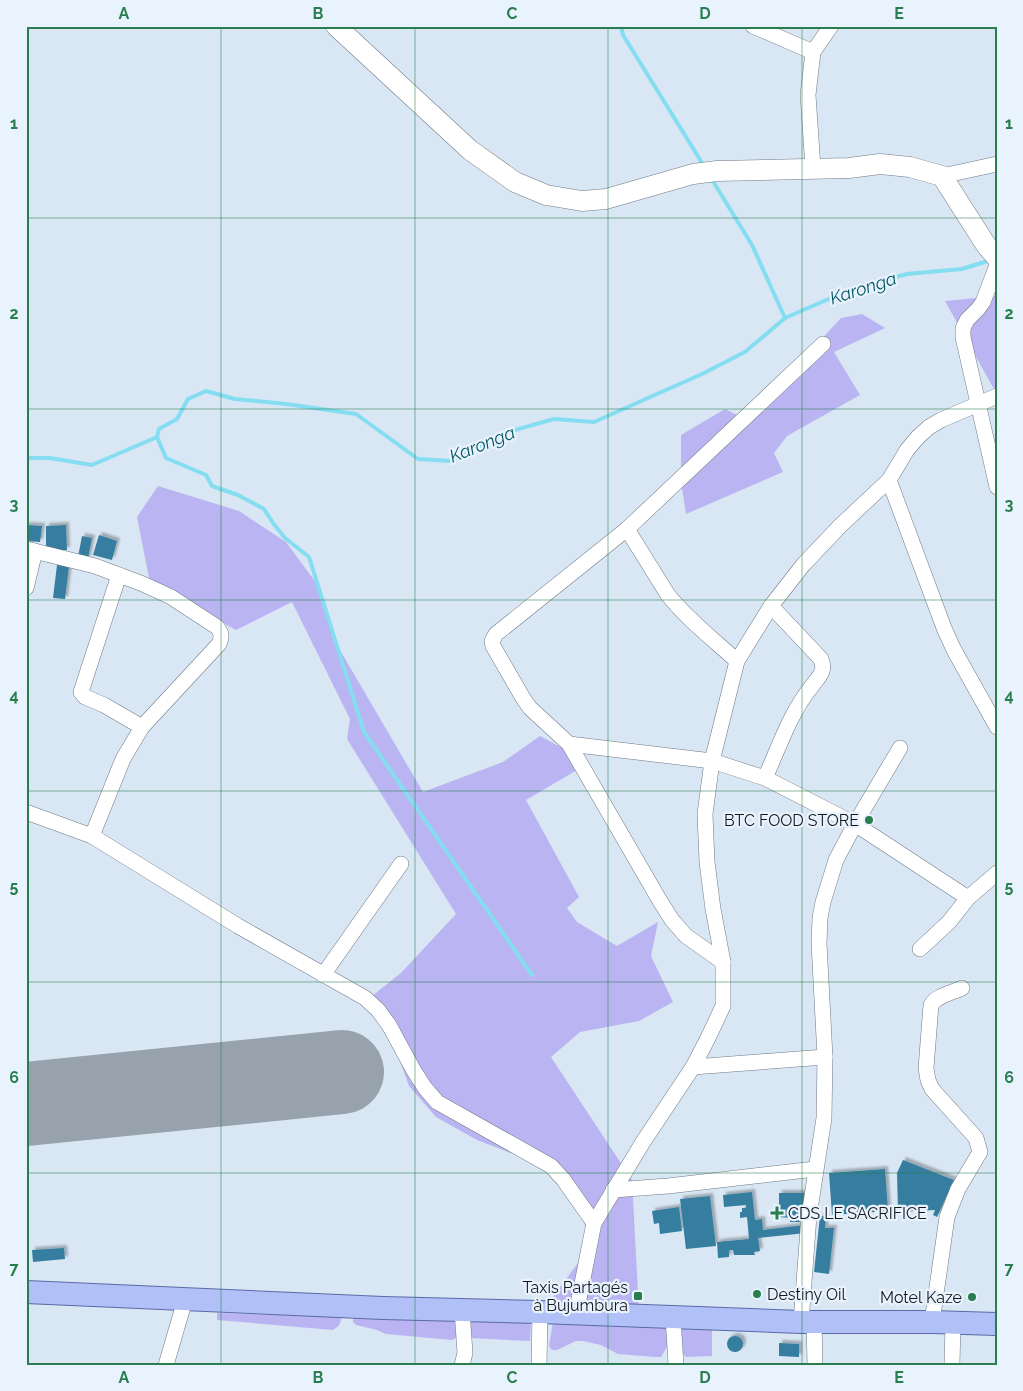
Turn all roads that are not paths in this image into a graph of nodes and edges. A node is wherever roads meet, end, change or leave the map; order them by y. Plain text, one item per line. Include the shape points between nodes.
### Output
1 (336, 26) edge
2 (753, 26) edge
3 (831, 26) edge
4 (813, 52) junction
5 (997, 164) edge
6 (813, 168) junction
7 (942, 176) junction
8 (997, 258) edge
9 (997, 265) edge
10 (823, 344) dead end
11 (997, 396) edge
12 (978, 403) junction
13 (889, 480) junction
14 (997, 488) edge
15 (627, 529) junction
16 (30, 550) edge
17 (119, 576) junction
18 (26, 588) edge
19 (771, 606) junction
20 (737, 661) junction
21 (997, 726) edge
22 (142, 727) junction
23 (569, 744) junction
24 (900, 748) dead end
25 (712, 761) junction
26 (765, 778) junction
27 (26, 812) edge
28 (854, 824) junction
29 (92, 836) junction
30 (400, 864) dead end
31 (997, 873) edge
32 (968, 898) junction
33 (920, 948) dead end
34 (723, 962) junction
35 (323, 974) junction
36 (962, 988) dead end
37 (825, 1057) junction
38 (693, 1067) junction
39 (815, 1170) junction
40 (614, 1190) junction
41 (594, 1223) junction
42 (26, 1292) edge
43 (185, 1300) junction
44 (462, 1310) junction
45 (540, 1312) junction
46 (576, 1314) junction
47 (674, 1317) junction
48 (808, 1322) junction
49 (942, 1322) junction
50 (997, 1324) edge
51 (166, 1365) edge
52 (462, 1365) edge
53 (538, 1365) edge
54 (676, 1365) edge
55 (815, 1365) edge
56 (952, 1365) edge

1 - 6 street via 470,150 515,182 546,195 582,201 606,199 693,174
2 - 4 street
3 - 4 street
4 - 6 street via 808,95
5 - 7 street
6 - 7 street via 880,164 910,166
7 - 8 street
9 - 12 street via 983,302 963,328
10 - 15 street
11 - 12 street
12 - 13 street via 929,427 907,450
12 - 14 street
13 - 19 street via 821,545
13 - 21 street via 944,628
15 - 20 street via 668,595
15 - 23 street via 496,634 492,641 530,708
16 - 17 street via 95,566
16 - 18 street
17 - 22 street via 81,692
17 - 22 street via 171,597 218,626 221,632 219,644
19 - 20 street
19 - 26 street via 824,666 801,699
20 - 25 street
22 - 29 street via 123,759
23 - 25 street
23 - 34 street via 672,920 686,936
24 - 28 street
25 - 26 street
25 - 34 street via 705,814 706,854
26 - 28 street
27 - 29 street
28 - 32 street
28 - 37 street via 836,860 820,918
29 - 35 street
30 - 35 street
31 - 32 street
32 - 33 street via 949,922
34 - 38 street via 723,1006
35 - 41 street via 365,998 378,1010 425,1088 438,1102 552,1166
36 - 49 street via 940,996 931,1005 926,1068 932,1089 976,1138 980,1152 947,1217
37 - 38 street
37 - 39 street via 824,1118
38 - 40 street
39 - 40 street
39 - 48 street via 808,1216
40 - 41 street
41 - 46 street
42 - 43 main road
43 - 44 main road
43 - 51 street
44 - 45 main road
44 - 52 street via 465,1353
45 - 46 main road
45 - 53 street
46 - 47 main road
47 - 48 main road
47 - 54 street
48 - 49 main road
48 - 55 street
49 - 50 main road
49 - 56 street

